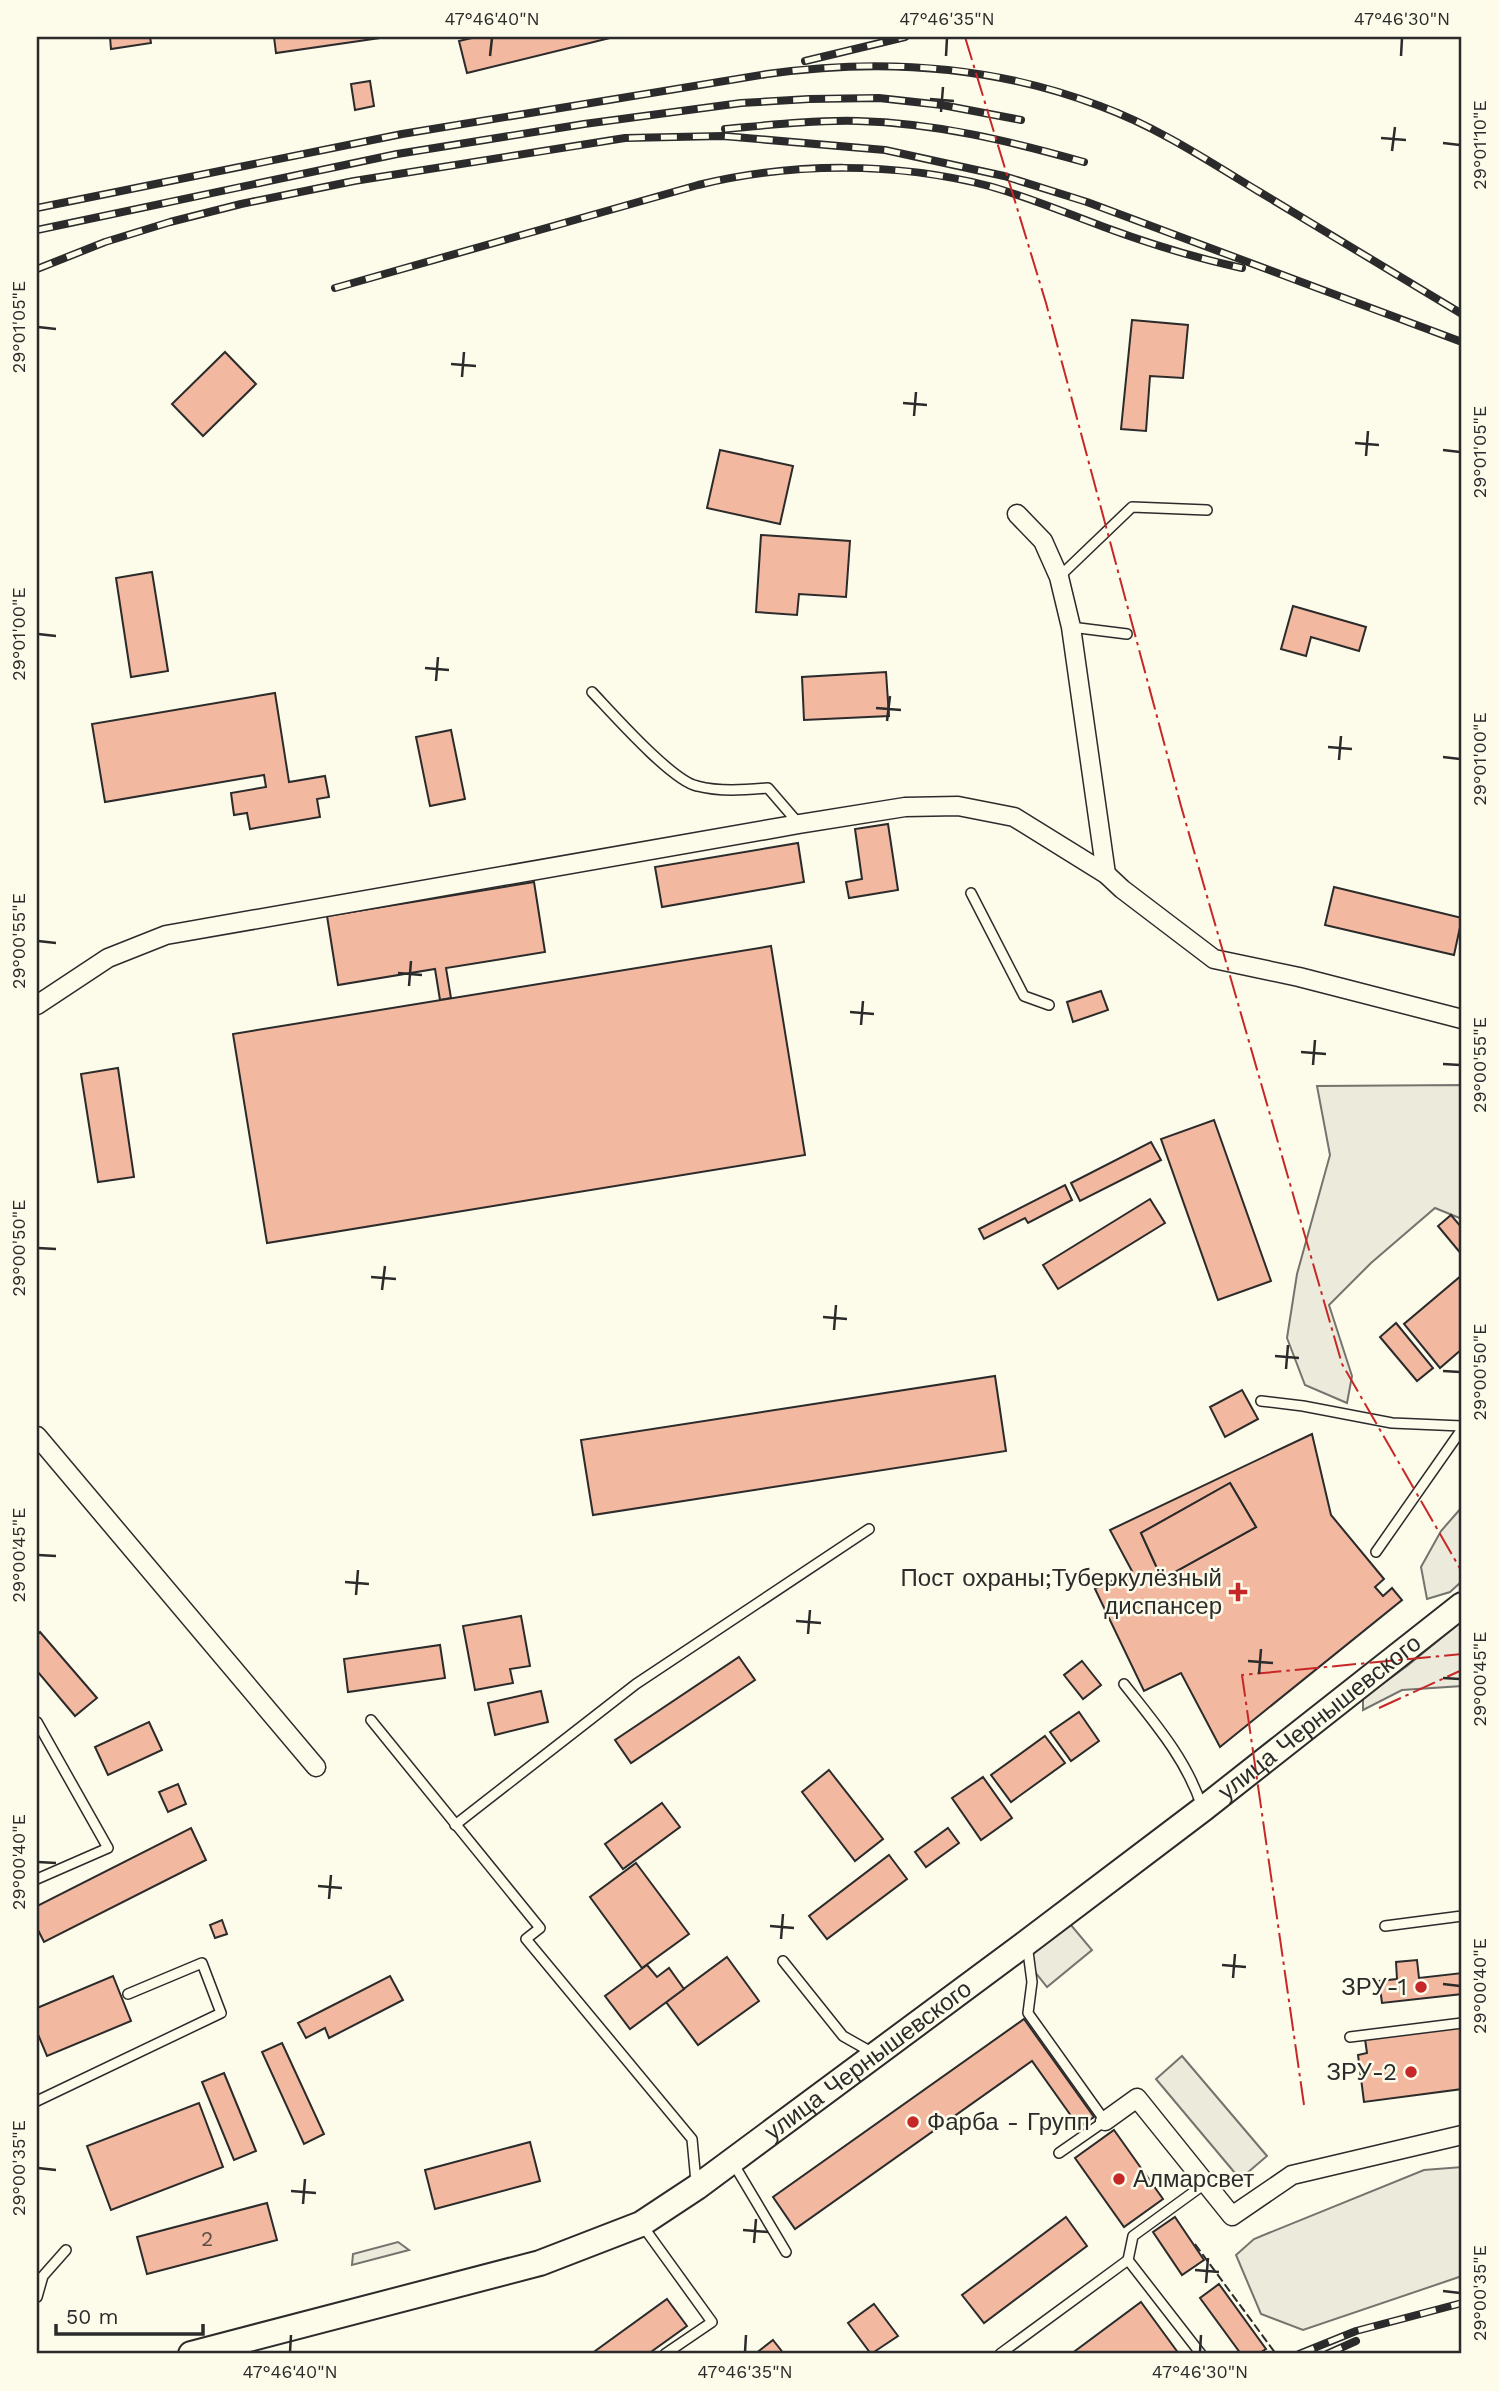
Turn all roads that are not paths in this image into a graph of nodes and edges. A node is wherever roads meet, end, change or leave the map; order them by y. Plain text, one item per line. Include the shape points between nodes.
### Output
1 (1207, 510) dead end
2 (1017, 514) dead end
3 (1059, 577) junction
4 (1071, 627) junction
5 (1127, 634) dead end
6 (592, 692) dead end
7 (799, 824) junction
8 (1106, 874) junction
9 (971, 893) dead end
10 (37, 1005) edge
11 (1049, 1005) dead end
12 (1462, 1019) edge
13 (1261, 1401) dead end
14 (1462, 1427) edge
15 (37, 1436) edge
16 (869, 1529) dead end
17 (1376, 1552) dead end
18 (1462, 1605) edge
19 (1124, 1684) dead end
20 (371, 1720) dead end
21 (37, 1722) edge
22 (316, 1767) dead end
23 (1203, 1809) junction
24 (455, 1825) junction
25 (37, 1879) edge
26 (1462, 1916) edge
27 (1385, 1926) dead end
28 (1026, 1943) junction
29 (783, 1961) dead end
30 (128, 1994) dead end
31 (1462, 2023) edge
32 (1350, 2037) dead end
33 (877, 2055) junction
34 (37, 2102) edge
35 (1105, 2121) junction
36 (1462, 2135) edge
37 (1059, 2153) dead end
38 (732, 2160) junction
39 (1206, 2183) junction
40 (696, 2187) junction
41 (640, 2224) junction
42 (66, 2250) dead end
43 (786, 2252) dead end
44 (1128, 2260) junction
45 (37, 2297) edge
46 (191, 2354) edge
47 (665, 2354) edge
48 (1000, 2354) edge
49 (1201, 2354) edge

1 - 3 lane via 1132,507
2 - 3 street via 1043,541
3 - 4 street
4 - 5 lane
4 - 8 street
6 - 7 lane via 659,760 694,786 768,788
7 - 8 street via 905,807 958,806 1014,817
7 - 10 street via 166,935 108,958
8 - 12 street via 1214,959
9 - 11 lane via 1024,996
13 - 14 lane via 1392,1423
14 - 17 lane
15 - 22 street
16 - 24 lane via 636,1684
18 - 23 main road, улица Чернышевского
19 - 23 lane via 1168,1741
20 - 24 lane
21 - 25 lane via 108,1848
23 - 28 main road, улица Чернышевского
24 - 40 lane via 540,1928 526,1939 692,2139
26 - 27 lane
28 - 33 main road, улица Чернышевского
28 - 35 lane via 1032,1982 1028,2013
29 - 33 lane via 843,2036
30 - 34 lane via 202,1962 221,2012
31 - 32 lane
33 - 38 main road, улица Чернышевского
35 - 37 lane
35 - 39 street via 1137,2098
36 - 39 street via 1292,2175 1232,2216
38 - 40 main road, улица Чернышевского
38 - 43 lane
39 - 44 lane via 1133,2236
40 - 41 main road, улица Чернышевского
41 - 46 main road, улица Чернышевского via 541,2263
41 - 47 lane via 712,2322
42 - 45 lane via 43,2276
44 - 48 lane
44 - 49 lane

